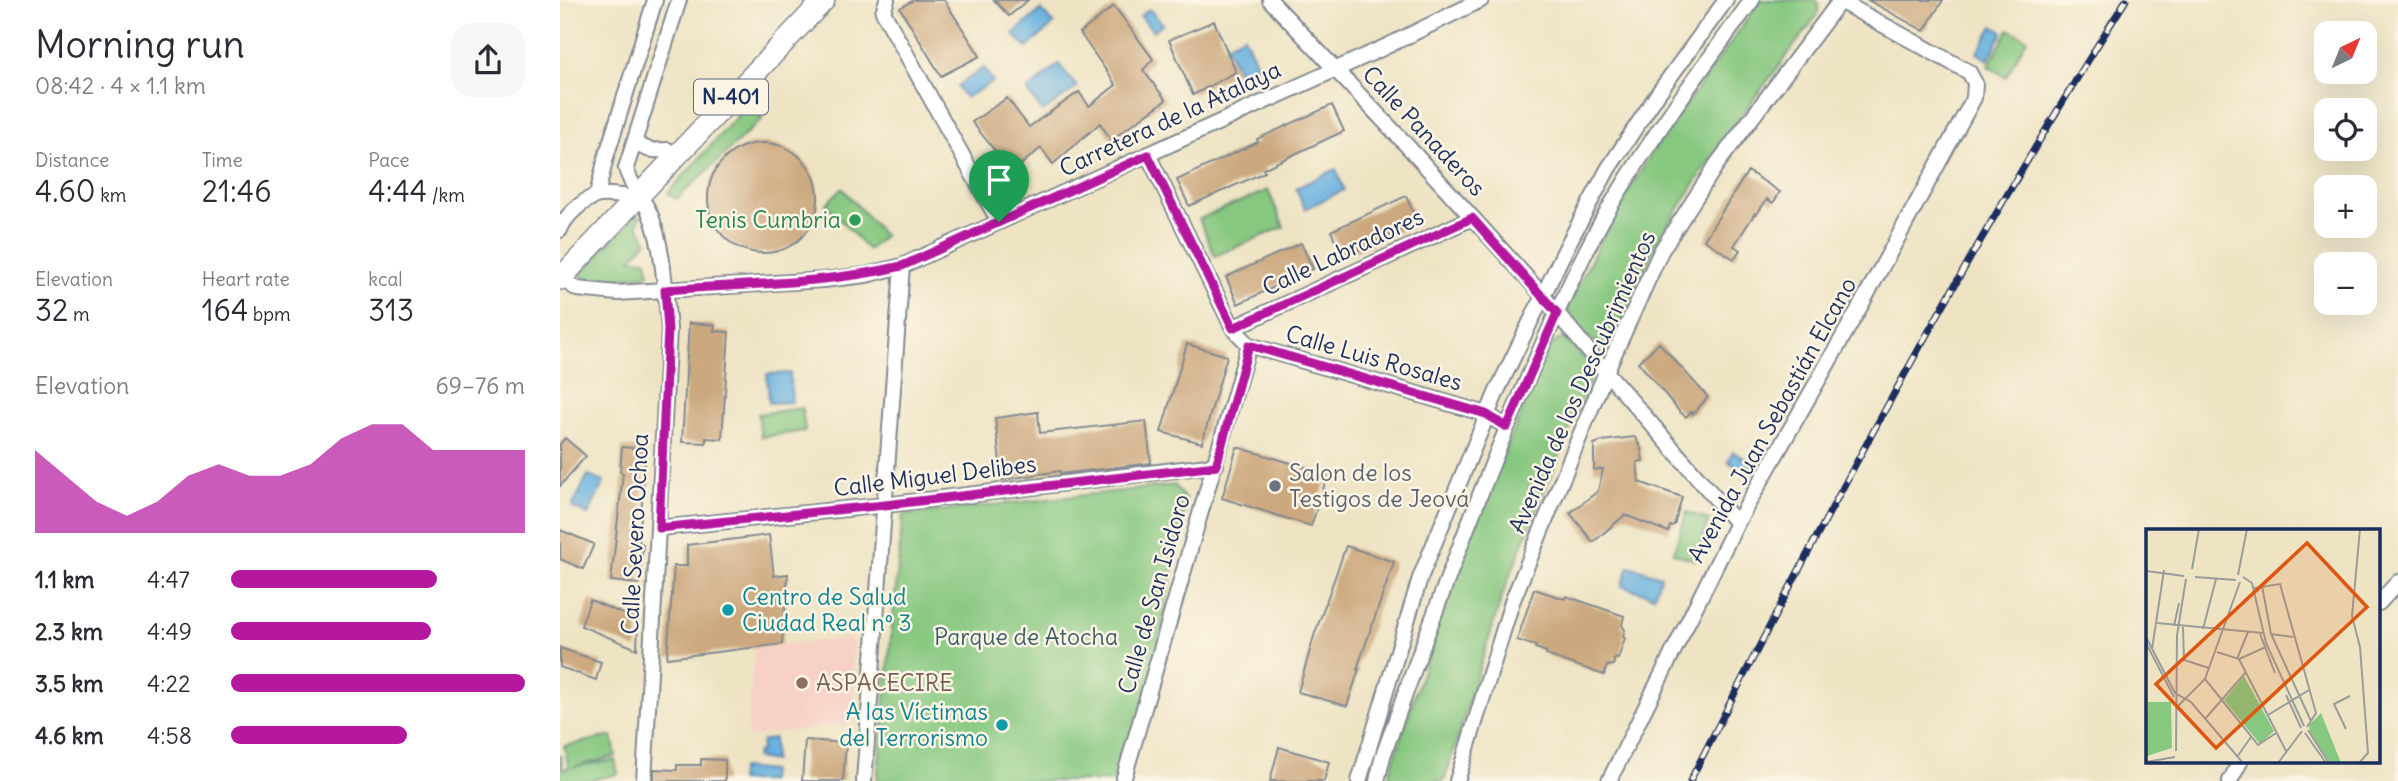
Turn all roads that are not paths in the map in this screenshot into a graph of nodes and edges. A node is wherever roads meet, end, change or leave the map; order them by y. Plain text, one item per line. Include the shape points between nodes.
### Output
1 (679, 0) edge
2 (809, 0) edge
3 (824, 0) edge
4 (887, 0) edge
5 (1270, 0) edge
6 (1482, 0) edge
7 (1726, 0) edge
8 (1752, 0) edge
9 (1839, 1) edge
10 (653, 6) edge
11 (674, 17) junction
12 (1335, 69) junction
13 (635, 142) junction
14 (668, 150) junction
15 (1148, 155) junction
16 (630, 186) junction
17 (597, 195) junction
18 (1472, 218) junction
19 (999, 222) junction
20 (560, 230) edge
21 (560, 264) edge
22 (902, 266) junction
23 (560, 278) edge
24 (665, 290) junction
25 (1542, 295) junction
26 (1557, 313) junction
27 (1233, 328) junction
28 (1249, 345) junction
29 (1606, 372) junction
30 (1486, 414) junction
31 (1507, 427) junction
32 (1216, 466) junction
33 (885, 505) junction
34 (1737, 523) junction
35 (659, 528) junction
36 (2398, 582) edge
37 (2380, 602) edge
38 (2239, 764) edge
39 (644, 781) edge
40 (864, 781) edge
41 (1123, 781) edge
42 (1359, 781) edge
43 (1377, 781) edge
44 (1457, 781) edge
45 (1609, 781) edge
46 (2230, 781) edge

1 - 11 street
2 - 14 highway, N-401
3 - 16 highway, N-401
4 - 19 street via 883,12
5 - 12 street, Calle Panaderos
6 - 12 street, Carretera de la Atalaya
7 - 25 street via 1608,169
8 - 26 street, Avenida de los Descubrimientos via 1610,207
9 - 29 street, Avenida de los Descubrimientos via 1717,164 1661,251
9 - 34 street, Avenida Juan Sebastián Elcano via 1969,72 1975,83 1974,98
10 - 11 street
10 - 17 street
11 - 13 street
12 - 15 street, Carretera de la Atalaya
12 - 18 street, Calle Panaderos
13 - 14 street via 653,152
13 - 16 street
14 - 16 highway, N-401
15 - 19 street, Carretera de la Atalaya
15 - 27 street
16 - 17 street
16 - 21 highway, N-401
16 - 23 highway, N-401
16 - 24 street, Calle Severo Ochoa via 651,216
17 - 20 street via 574,210
18 - 25 street, Calle Panaderos
18 - 27 street, Calle Labradores
19 - 22 street, Carretera de la Atalaya
22 - 24 street, Carretera de la Atalaya via 823,280
22 - 33 street
23 - 24 street, Carretera de la Atalaya via 578,289 617,293
24 - 35 street, Calle Severo Ochoa via 668,329
25 - 26 street, Calle Panaderos
25 - 30 street
26 - 29 street, Calle Panaderos
26 - 31 street, Avenida de los Descubrimientos
27 - 28 street
28 - 30 street, Calle Luis Rosales
28 - 32 street, Calle de San Isidoro
29 - 34 street, Calle Panaderos
29 - 44 street, Avenida de los Descubrimientos via 1512,602
30 - 31 street, Calle Luis Rosales
30 - 42 street via 1420,578
31 - 43 street, Avenida de los Descubrimientos via 1442,590
32 - 33 street, Calle Miguel Delibes
32 - 41 street, Calle de San Isidoro
33 - 35 street, Calle Miguel Delibes
33 - 40 street
34 - 45 street, Avenida Juan Sebastián Elcano
35 - 39 street, Calle Severo Ochoa
36 - 37 street
38 - 46 street

